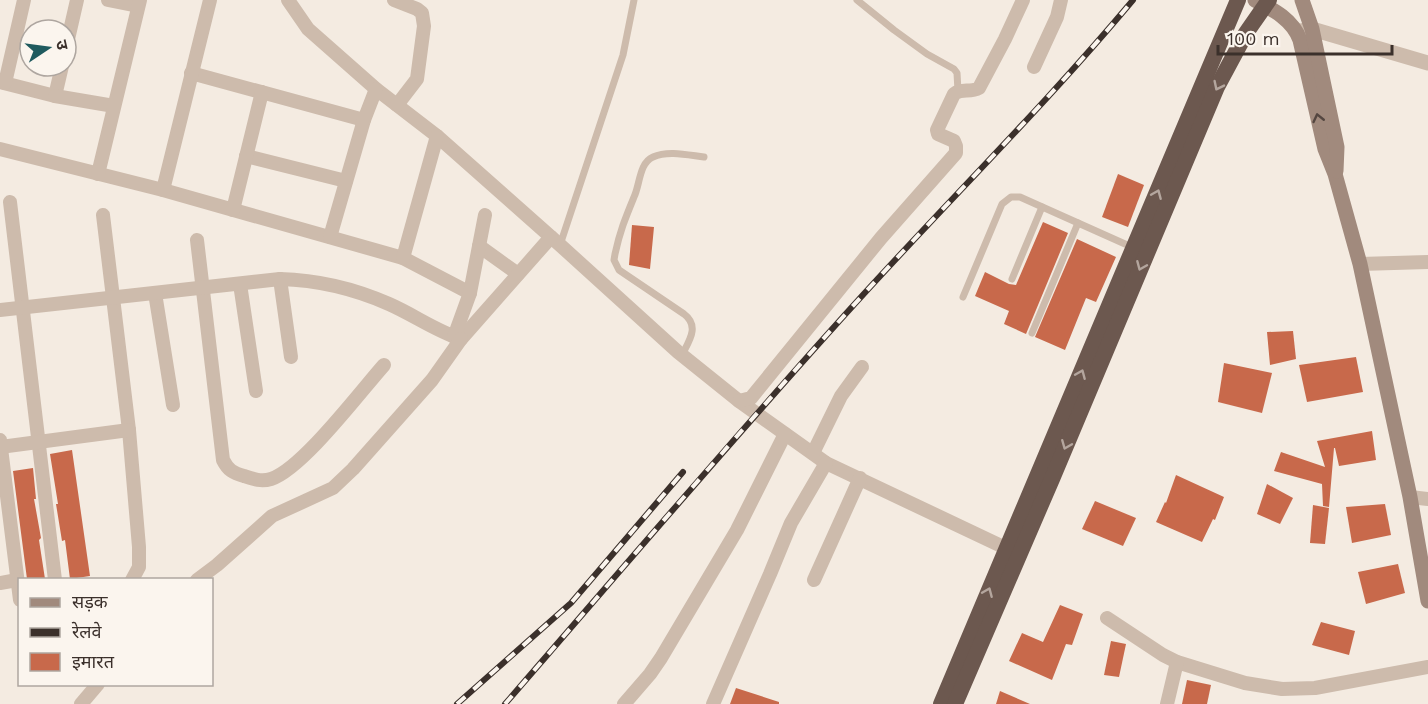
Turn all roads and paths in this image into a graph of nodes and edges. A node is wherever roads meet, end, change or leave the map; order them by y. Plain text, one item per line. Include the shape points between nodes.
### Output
1 (24, 0) edge
2 (77, 0) edge
3 (108, 0) edge
4 (210, 0) edge
5 (288, 0) edge
6 (394, 0) edge
7 (634, 0) edge
8 (857, 0) edge
9 (1023, 0) edge
10 (1061, 0) edge
11 (1238, 0) edge
12 (1302, 0) edge
13 (1263, 2) edge
14 (139, 3) edge
15 (73, 18) edge
16 (1304, 31) junction
17 (1428, 63) edge
18 (1034, 67) dead end
19 (191, 73) junction
20 (59, 78) edge
21 (2, 82) edge
22 (376, 89) junction
23 (958, 91) junction
24 (262, 92) junction
25 (55, 96) junction
26 (397, 105) junction
27 (114, 106) junction
28 (364, 120) junction
29 (437, 136) junction
30 (0, 149) edge
31 (246, 156) junction
32 (704, 157) dead end
33 (98, 174) junction
34 (346, 181) junction
35 (163, 190) junction
36 (10, 202) dead end
37 (1042, 207) junction
38 (232, 210) junction
39 (103, 215) dead end
40 (485, 215) dead end
41 (1078, 223) junction
42 (330, 237) junction
43 (197, 240) dead end
44 (556, 241) junction
45 (479, 246) junction
46 (1135, 248) junction
47 (403, 258) junction
48 (1428, 262) edge
49 (1360, 264) junction
50 (518, 274) junction
51 (280, 279) junction
52 (1012, 279) dead end
53 (240, 284) junction
54 (202, 288) junction
55 (155, 293) junction
56 (470, 293) junction
57 (113, 297) junction
58 (963, 297) dead end
59 (24, 307) junction
60 (0, 310) edge
61 (1032, 333) dead end
62 (458, 338) junction
63 (681, 355) junction
64 (291, 357) dead end
65 (384, 365) dead end
66 (862, 367) dead end
67 (256, 391) dead end
68 (739, 401) junction
69 (173, 405) dead end
70 (129, 430) junction
71 (785, 434) junction
72 (38, 442) junction
73 (0, 444) edge
74 (813, 453) junction
75 (826, 463) junction
76 (860, 478) junction
77 (1410, 497) junction
78 (1428, 499) edge
79 (1013, 551) junction
80 (55, 578) edge
81 (133, 578) edge
82 (198, 578) edge
83 (17, 580) junction
84 (814, 580) dead end
85 (0, 583) edge
86 (18, 587) edge
87 (1428, 602) edge
88 (1107, 618) dead end
89 (1177, 662) junction
90 (1428, 668) edge
91 (96, 686) edge
92 (1288, 689) junction
93 (81, 704) edge
94 (624, 704) edge
95 (713, 704) edge
96 (941, 704) edge
97 (955, 704) edge
98 (1167, 704) edge
99 (1285, 704) edge

1 - 21 street
2 - 15 street
3 - 14 street
4 - 19 street
5 - 22 street via 308,29
6 - 26 street via 422,13 424,26 417,79
7 - 44 lane via 623,55 593,149
8 - 23 lane via 927,54 954,69
9 - 23 street via 979,88
10 - 18 street
46 -> 11 highway
12 - 16 main road
13 - 16 main road
13 -> 79 highway via 1217,87
14 - 27 street
16 - 17 street
16 - 49 main road via 1337,147 1335,174
19 - 24 street
19 - 35 street
20 - 25 street
21 - 25 street
22 - 26 street
22 - 28 street
23 - 68 street via 937,130 954,141 956,153 751,398
24 - 28 street
24 - 31 street
25 - 27 street
26 - 29 street
27 - 33 street
28 - 34 street
29 - 44 street
29 - 47 street
30 - 33 street
31 - 34 street
31 - 38 street
32 - 63 lane via 661,154 649,159 625,215 614,260 619,270 691,321 693,329
33 - 35 street
34 - 42 street
35 - 38 street
36 - 59 street
37 - 41 lane
37 - 52 lane
37 - 58 lane via 1016,196 1002,204
38 - 42 street
39 - 57 street
40 - 45 street
41 - 46 lane
41 - 61 lane
42 - 47 street
43 - 54 street
44 - 50 street
44 - 63 street
45 - 50 street
45 - 56 street
79 -> 46 highway
47 - 56 street
48 - 49 street
49 - 77 main road
50 - 62 street
51 - 53 street
51 - 62 street via 326,283 376,299
51 - 64 street
53 - 54 street
53 - 67 street
54 - 55 street
54 - 65 street via 224,460 232,472 257,481 289,469
55 - 57 street
55 - 69 street
56 - 62 street
57 - 59 street
57 - 70 street
59 - 60 street
59 - 72 street
62 - 82 street via 432,380 333,488 272,516
63 - 68 street
66 - 74 street via 836,403
68 - 71 street
70 - 72 street
70 - 81 street via 140,556
71 - 74 street
71 - 94 street via 736,530 662,658
72 - 73 street
72 - 80 street
73 - 83 street
74 - 75 street
75 - 76 street
75 - 95 street via 791,523
76 - 79 street
76 - 84 street
77 - 78 street
77 - 87 main road
96 -> 79 highway
79 - 97 highway
83 - 85 street
83 - 86 street
88 - 89 street
89 - 92 street via 1245,683
89 - 98 street
90 - 92 street via 1315,688
91 - 93 street
92 - 99 street

